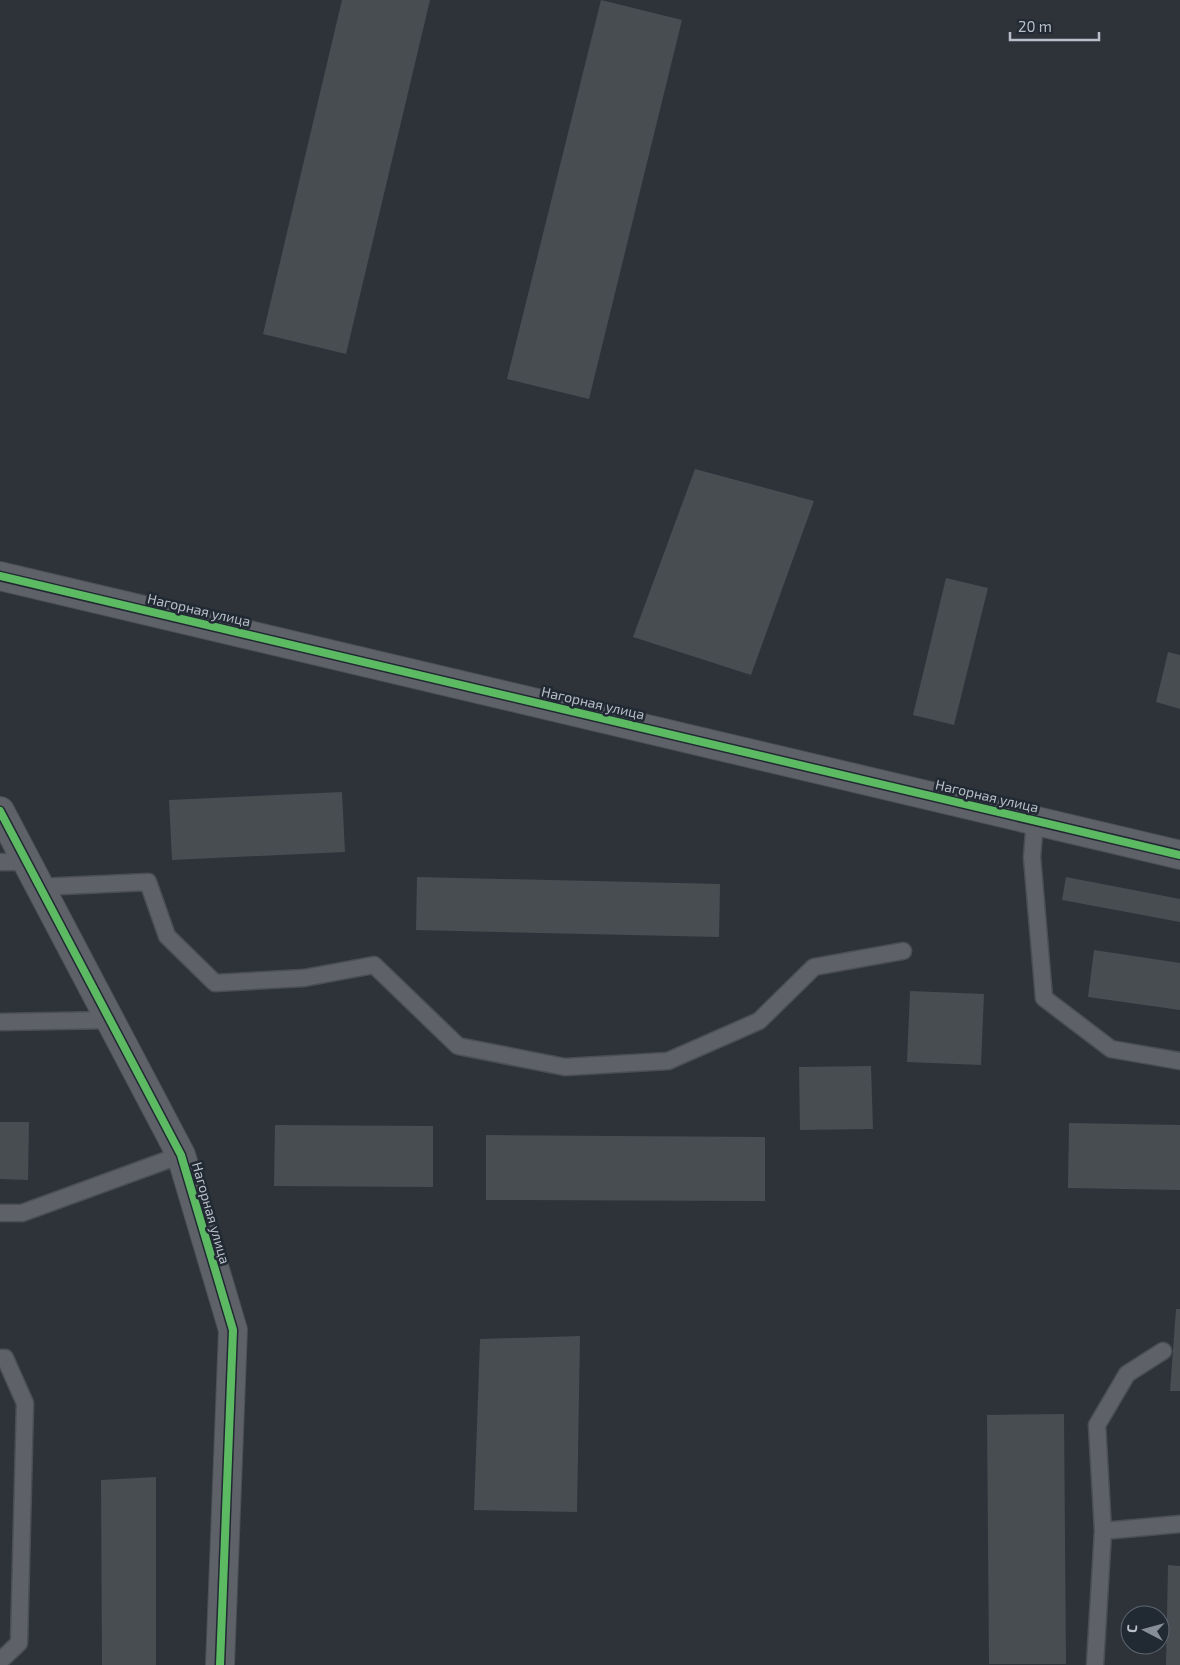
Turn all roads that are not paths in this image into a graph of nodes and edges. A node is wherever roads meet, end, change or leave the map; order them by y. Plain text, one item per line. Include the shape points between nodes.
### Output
1 (0, 576) edge
2 (0, 811) edge
3 (1035, 820) junction
4 (1180, 854) edge
5 (0, 862) edge
6 (27, 862) junction
7 (40, 887) junction
8 (903, 951) dead end
9 (110, 1020) junction
10 (0, 1022) edge
11 (1180, 1061) edge
12 (181, 1155) junction
13 (0, 1213) edge
14 (1163, 1351) dead end
15 (0, 1358) edge
16 (1180, 1524) edge
17 (1103, 1531) junction
18 (0, 1661) edge
19 (220, 1665) edge
20 (1095, 1665) edge

1 - 3 street, Нагорная улица
2 - 6 street, Нагорная улица
3 - 4 street, Нагорная улица
3 - 11 lane via 1032,857 1044,998 1111,1049
5 - 6 lane
6 - 7 street, Нагорная улица
7 - 8 lane via 148,882 167,936 215,982 304,978 374,965 458,1046 565,1067 668,1061 759,1021 814,967
7 - 9 street, Нагорная улица
9 - 10 lane
9 - 12 street, Нагорная улица
12 - 13 lane via 22,1213
12 - 19 street, Нагорная улица via 232,1330
14 - 17 lane via 1127,1374 1097,1425
15 - 18 lane via 5,1358 25,1403 19,1642
16 - 17 lane
17 - 20 lane

